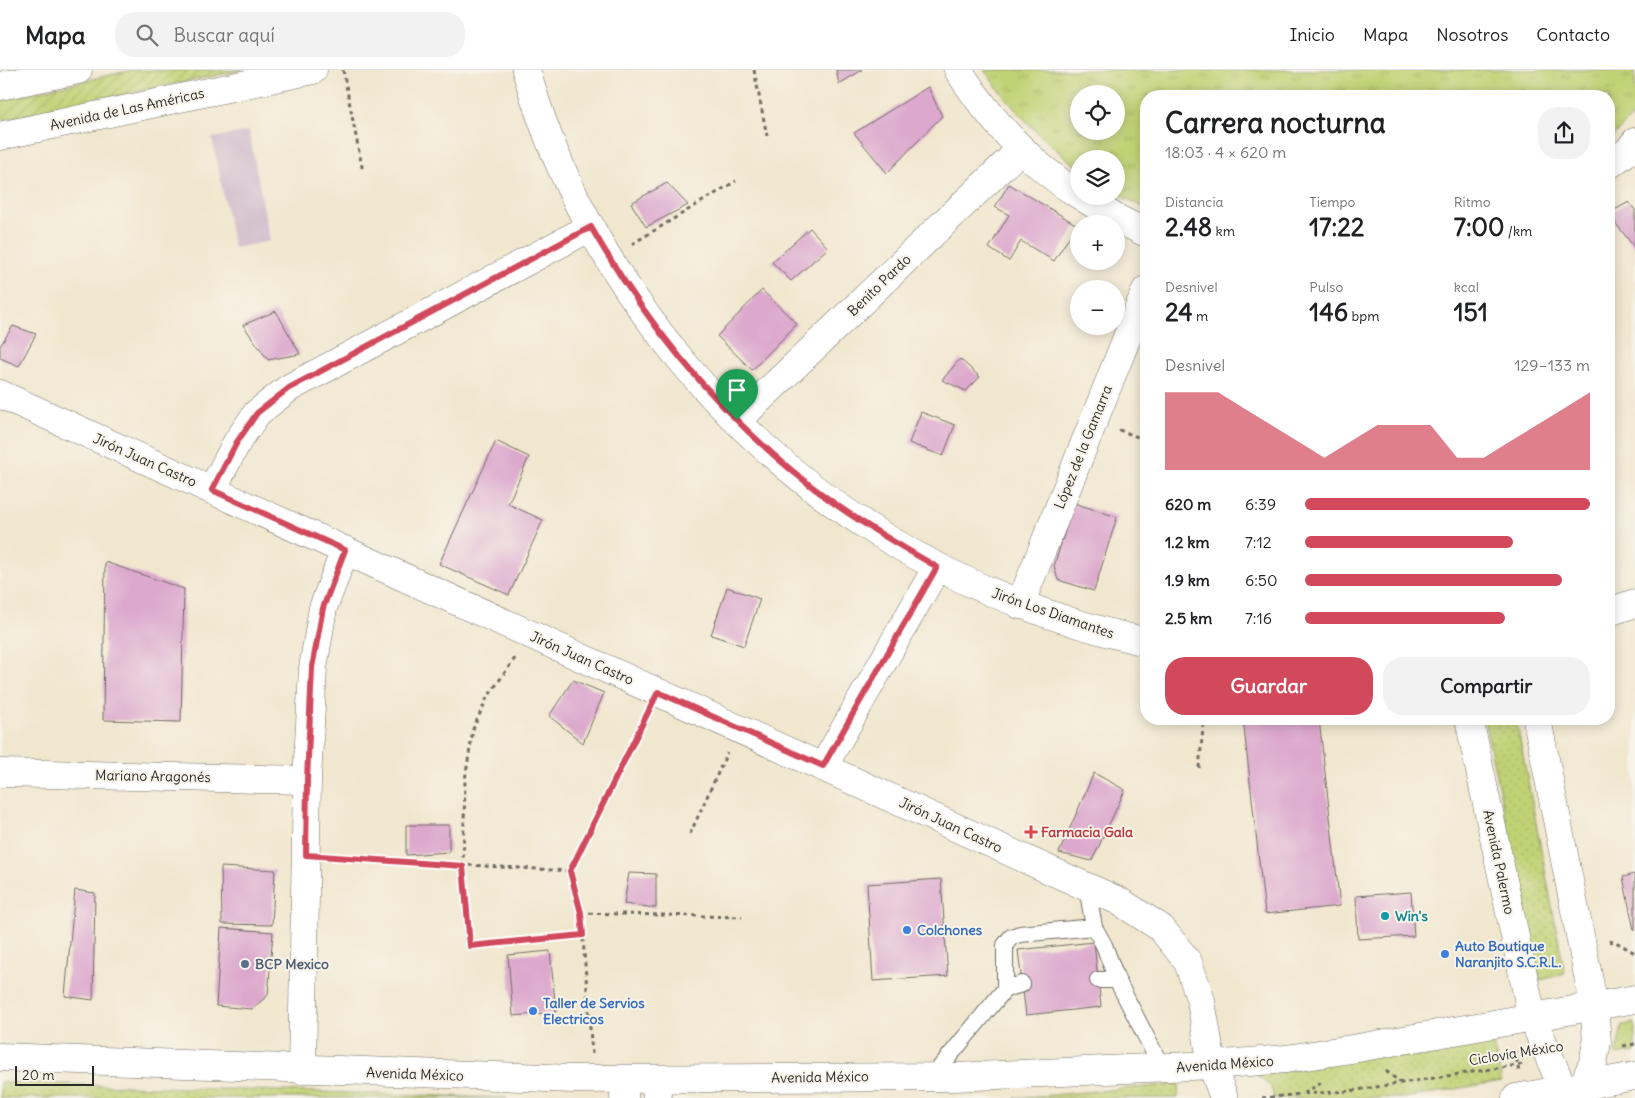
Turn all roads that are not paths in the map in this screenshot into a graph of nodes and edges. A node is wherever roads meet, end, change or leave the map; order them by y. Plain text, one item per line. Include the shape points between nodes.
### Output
1 (78, 70) edge
2 (314, 70) edge
3 (526, 70) edge
4 (958, 70) edge
5 (0, 86) edge
6 (0, 136) edge
7 (1635, 142) edge
8 (1021, 149) junction
9 (1615, 161) edge
10 (1070, 189) edge
11 (1095, 205) edge
12 (591, 227) junction
13 (1140, 230) edge
14 (1140, 305) edge
15 (0, 394) edge
16 (737, 420) junction
17 (212, 490) junction
18 (345, 550) junction
19 (937, 567) junction
20 (1635, 603) edge
21 (1020, 605) junction
22 (1615, 610) edge
23 (1140, 641) edge
24 (1470, 725) edge
25 (1538, 725) edge
26 (823, 766) junction
27 (0, 772) edge
28 (307, 780) junction
29 (1086, 887) junction
30 (1094, 927) junction
31 (1098, 980) dead end
32 (1117, 980) junction
33 (1022, 984) dead end
34 (1006, 989) junction
35 (1635, 999) edge
36 (1594, 1006) junction
37 (1532, 1017) junction
38 (0, 1057) edge
39 (1212, 1065) junction
40 (1162, 1068) junction
41 (302, 1070) junction
42 (932, 1076) junction
43 (1635, 1076) edge
44 (1573, 1087) junction
45 (624, 1089) edge
46 (657, 1089) edge
47 (1224, 1098) edge
48 (1516, 1098) edge

1 - 5 street
2 - 6 street, Avenida de Las Américas
3 - 12 street, Jirón Los Diamantes via 566,179
4 - 8 street via 976,97
7 - 9 street
8 - 10 street
8 - 16 street, Benito Pardo
11 - 13 street
12 - 16 street, Jirón Los Diamantes via 637,302 667,343
12 - 17 street via 289,388 257,413 237,442
14 - 21 street, López de la Gamarra
15 - 17 street, Jirón Juan Castro
16 - 19 street, Jirón Los Diamantes via 782,463 831,501
17 - 18 street, Jirón Juan Castro
18 - 26 street, Jirón Juan Castro
18 - 28 street via 323,608 312,668
19 - 21 street, Jirón Los Diamantes
19 - 26 street
20 - 22 street
21 - 23 street, Jirón Los Diamantes
24 - 37 street, Avenida Palermo
25 - 36 street
26 - 29 street, Jirón Juan Castro
27 - 28 street, Mariano Aragonés
28 - 41 street
29 - 30 lane
29 - 39 street, Jirón Juan Castro via 1120,901 1161,928 1188,962 1201,1001
30 - 32 lane
30 - 34 lane via 1011,937 1005,945
31 - 32 lane
32 - 40 lane
33 - 34 lane
34 - 42 lane
35 - 36 street, Avenida México
36 - 37 street, Avenida México
36 - 44 street via 1597,1042 1593,1063
37 - 39 street, Avenida México via 1304,1056
37 - 44 street, Avenida Palermo via 1550,1059
38 - 41 street, Avenida México
39 - 40 street, Avenida México
39 - 47 street, Jirón Juan Castro
40 - 42 street, Avenida México
41 - 45 street, Avenida México via 594,1080
42 - 46 street, Avenida México
43 - 44 street
44 - 48 street
45 - 46 street, Avenida México

